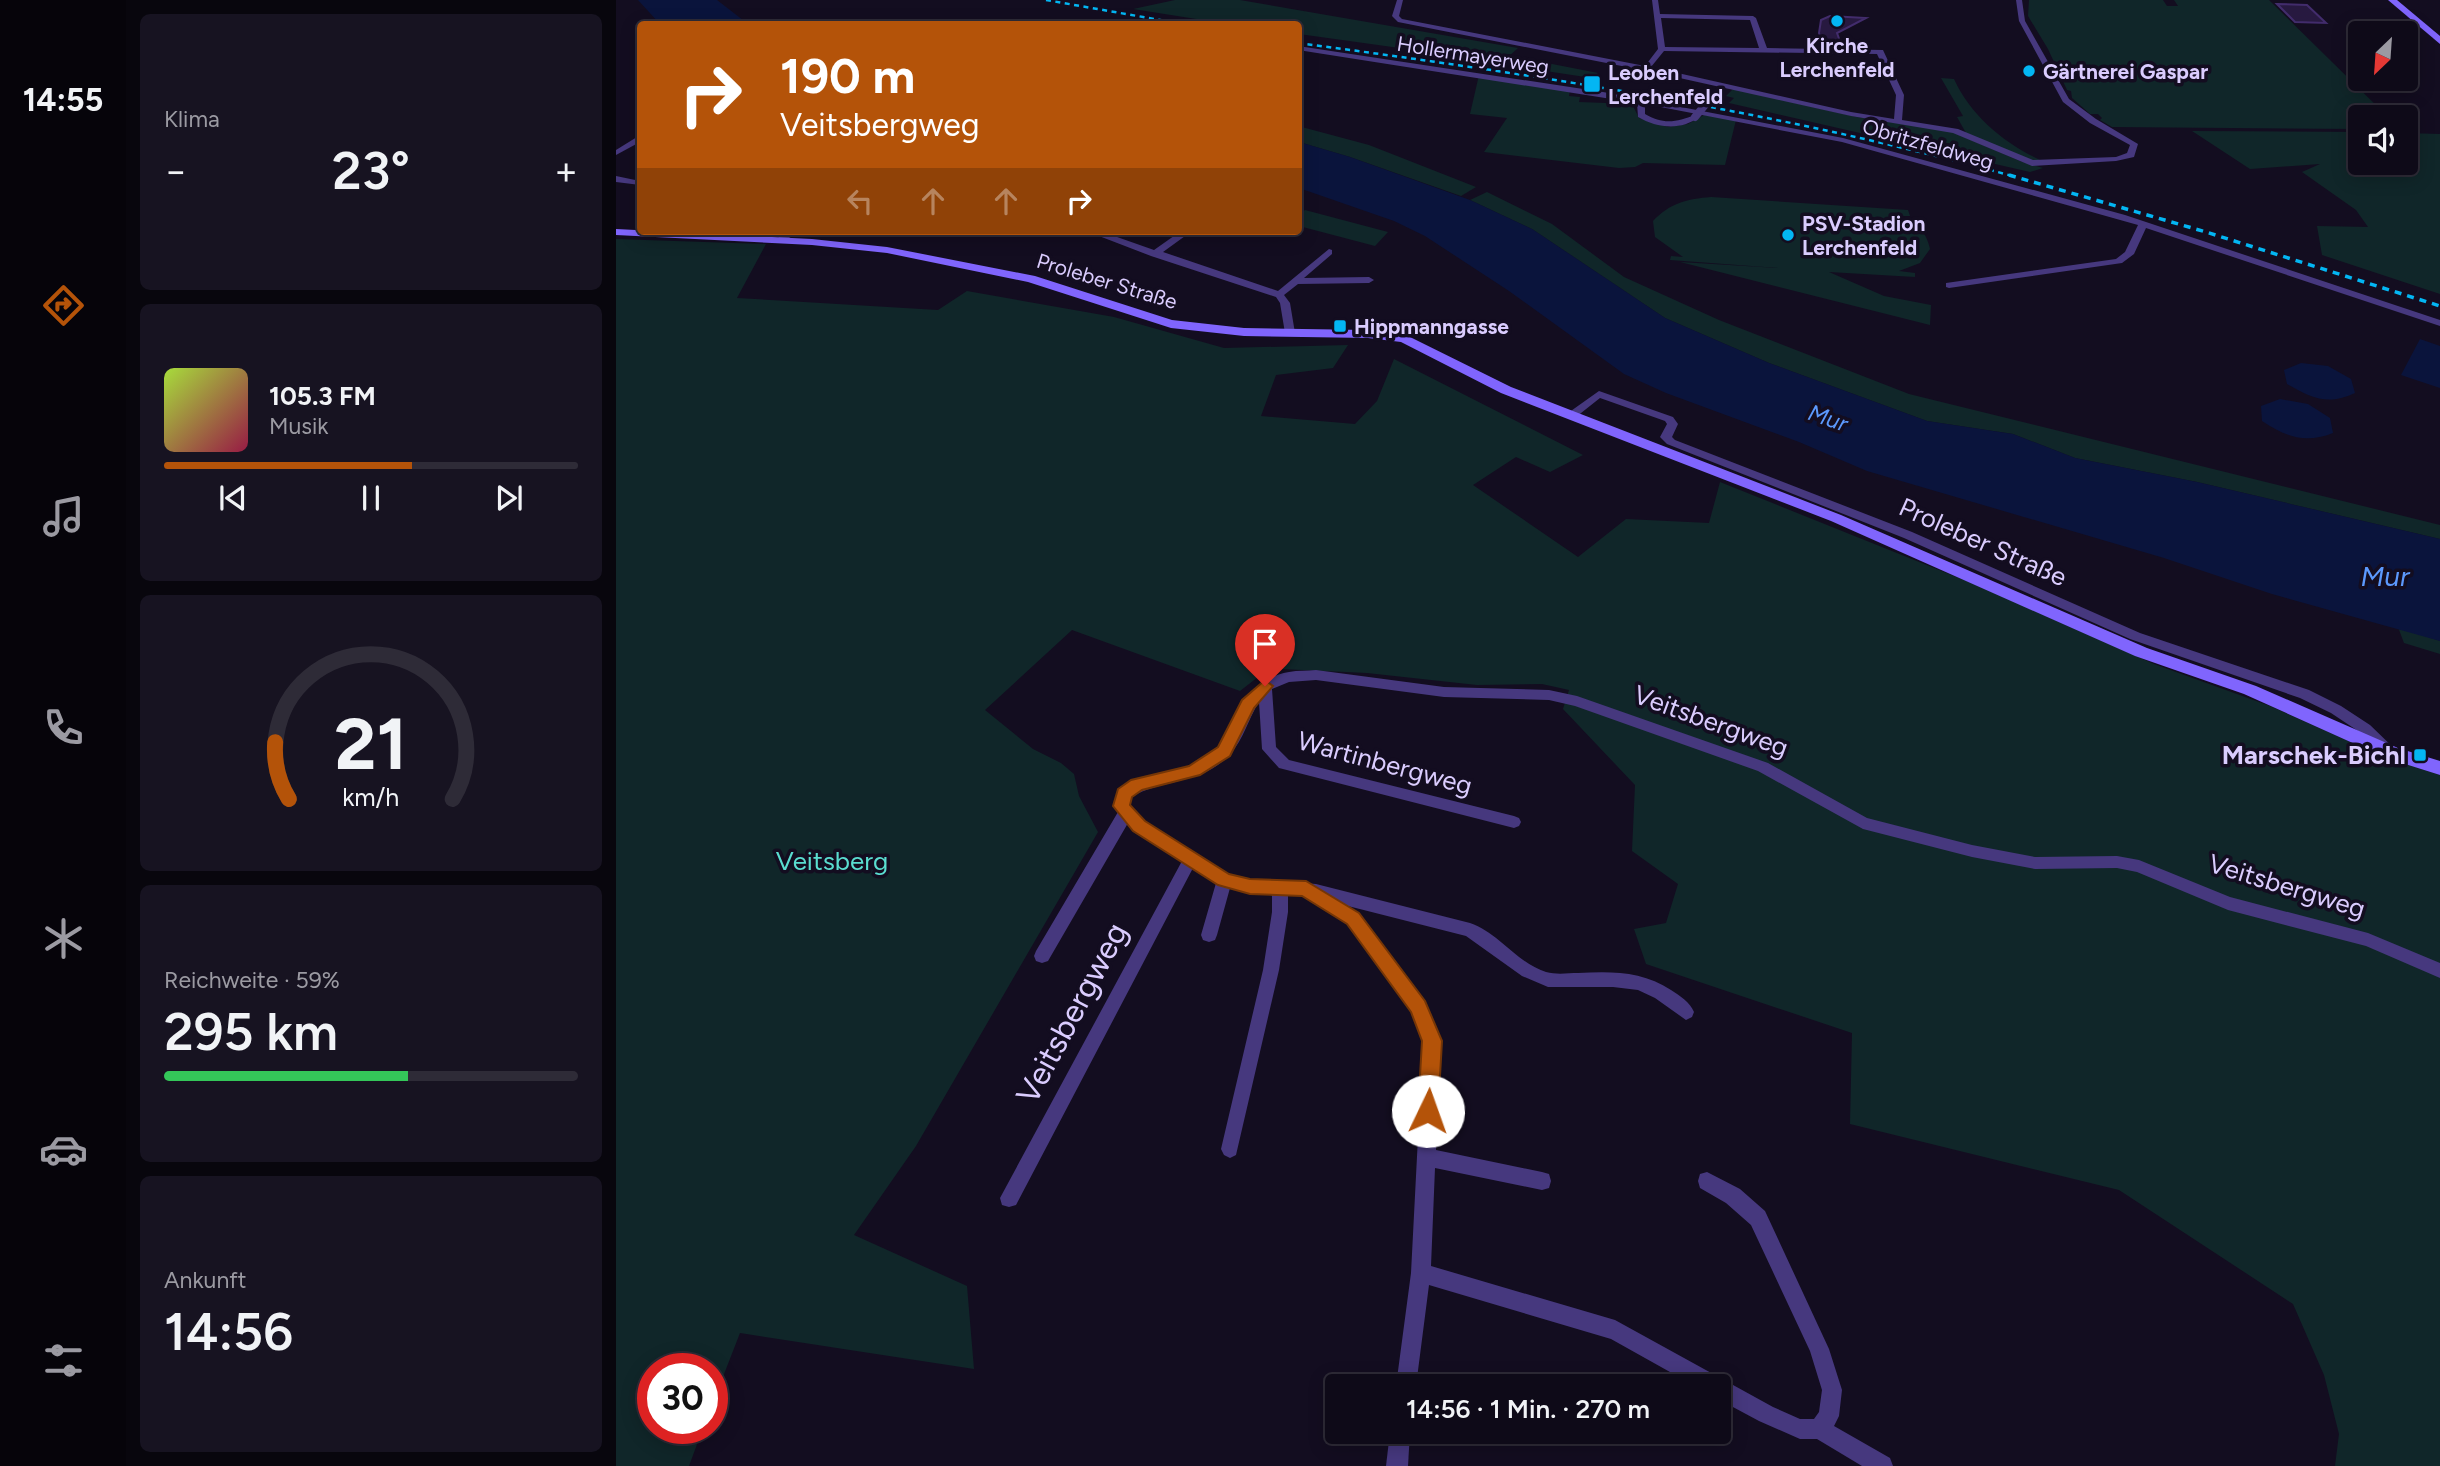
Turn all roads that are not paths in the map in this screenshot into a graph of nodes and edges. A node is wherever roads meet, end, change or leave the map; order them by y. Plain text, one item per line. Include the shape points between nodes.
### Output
1 (1400, 0) edge
2 (1655, 0) edge
3 (2019, 0) edge
4 (2392, 0) edge
5 (1658, 16) junction
6 (2440, 41) edge
7 (1302, 49) edge
8 (1662, 49) junction
9 (1764, 51) junction
10 (1645, 68) junction
11 (1641, 101) junction
12 (1898, 122) junction
13 (637, 141) edge
14 (616, 153) edge
15 (616, 179) edge
16 (637, 182) edge
17 (2143, 224) junction
18 (616, 232) edge
19 (637, 232) edge
20 (744, 235) edge
21 (1102, 235) edge
22 (1181, 235) edge
23 (787, 236) edge
24 (1329, 252) dead end
25 (1154, 254) junction
26 (1369, 280) dead end
27 (1296, 281) junction
28 (1949, 285) dead end
29 (1279, 295) junction
30 (2440, 323) edge
31 (1290, 333) junction
32 (1572, 415) junction
33 (1265, 686) junction
34 (2392, 753) junction
35 (2440, 768) edge
36 (1125, 814) junction
37 (1514, 822) dead end
38 (1191, 858) junction
39 (1224, 880) junction
40 (1280, 888) junction
41 (1306, 888) junction
42 (1209, 934) dead end
43 (1042, 956) dead end
44 (2440, 971) edge
45 (1686, 1012) dead end
46 (1230, 1149) dead end
47 (1426, 1157) junction
48 (1542, 1181) dead end
49 (1707, 1181) dead end
50 (1009, 1198) dead end
51 (1421, 1273) junction
52 (1408, 1374) edge
53 (1819, 1429) junction
54 (1399, 1444) edge
55 (1397, 1466) edge
56 (1882, 1466) edge

1 - 10 street via 1395,16 1400,20 1527,46 1521,50 1531,56 1579,57
2 - 5 street
3 - 12 street via 2022,21 2062,94 2093,121 2134,144 2131,155 2032,163 1955,131
4 - 6 main road
5 - 8 street
5 - 9 street via 1753,18
7 - 11 street, Hollermayerweg
8 - 9 street
8 - 10 street
9 - 12 street via 1880,52 1900,95
10 - 11 street, bridge via 1642,72 1648,77 1698,87 1709,93 1710,99 1695,117 1678,124 1653,122 1641,115
10 - 12 street
11 - 17 street, Obritzfeldweg via 1843,140
13 - 14 street
15 - 16 street
17 - 28 street via 2129,254 2119,261
17 - 30 street, Obritzfeldweg
18 - 19 main road, Proleber Straße
20 - 23 main road, Proleber Straße
21 - 25 street
22 - 25 street
23 - 31 main road, Proleber Straße via 979,266 1075,291 1171,324
24 - 27 street
25 - 29 street
26 - 27 street
27 - 29 street
29 - 31 street
31 - 32 main road, Proleber Straße via 1404,339 1506,390
32 - 34 main road, Proleber Straße via 1881,536 2141,652 2250,690
32 - 34 street, Proleber Straße via 1598,394 1670,419 1673,424 1666,437 1671,442 1909,536 2136,636 2338,709 2375,734
33 - 36 street via 1248,704 1224,752 1194,771 1137,785 1121,801
33 - 37 street, Wartinbergweg via 1269,749 1284,764
33 - 44 street, Veitsbergweg via 1296,675 1316,675 1444,692 1549,695 1577,701 1763,766 1863,823 1972,852 2035,863 2139,866 2228,903 2368,940
34 - 35 main road, Proleber Straße
36 - 38 street
36 - 43 street
38 - 39 street
38 - 50 street, Veitsbergweg
39 - 40 street
39 - 42 street
40 - 41 street
40 - 46 street via 1270,970
41 - 45 street via 1470,930 1549,981 1637,981 1663,991
41 - 47 street via 1353,919 1418,1007 1432,1041
47 - 48 street
47 - 51 street
49 - 53 street via 1758,1218 1819,1349 1832,1398 1829,1416
51 - 52 street
51 - 53 street via 1615,1330 1766,1414 1800,1429
53 - 56 street
54 - 55 street

